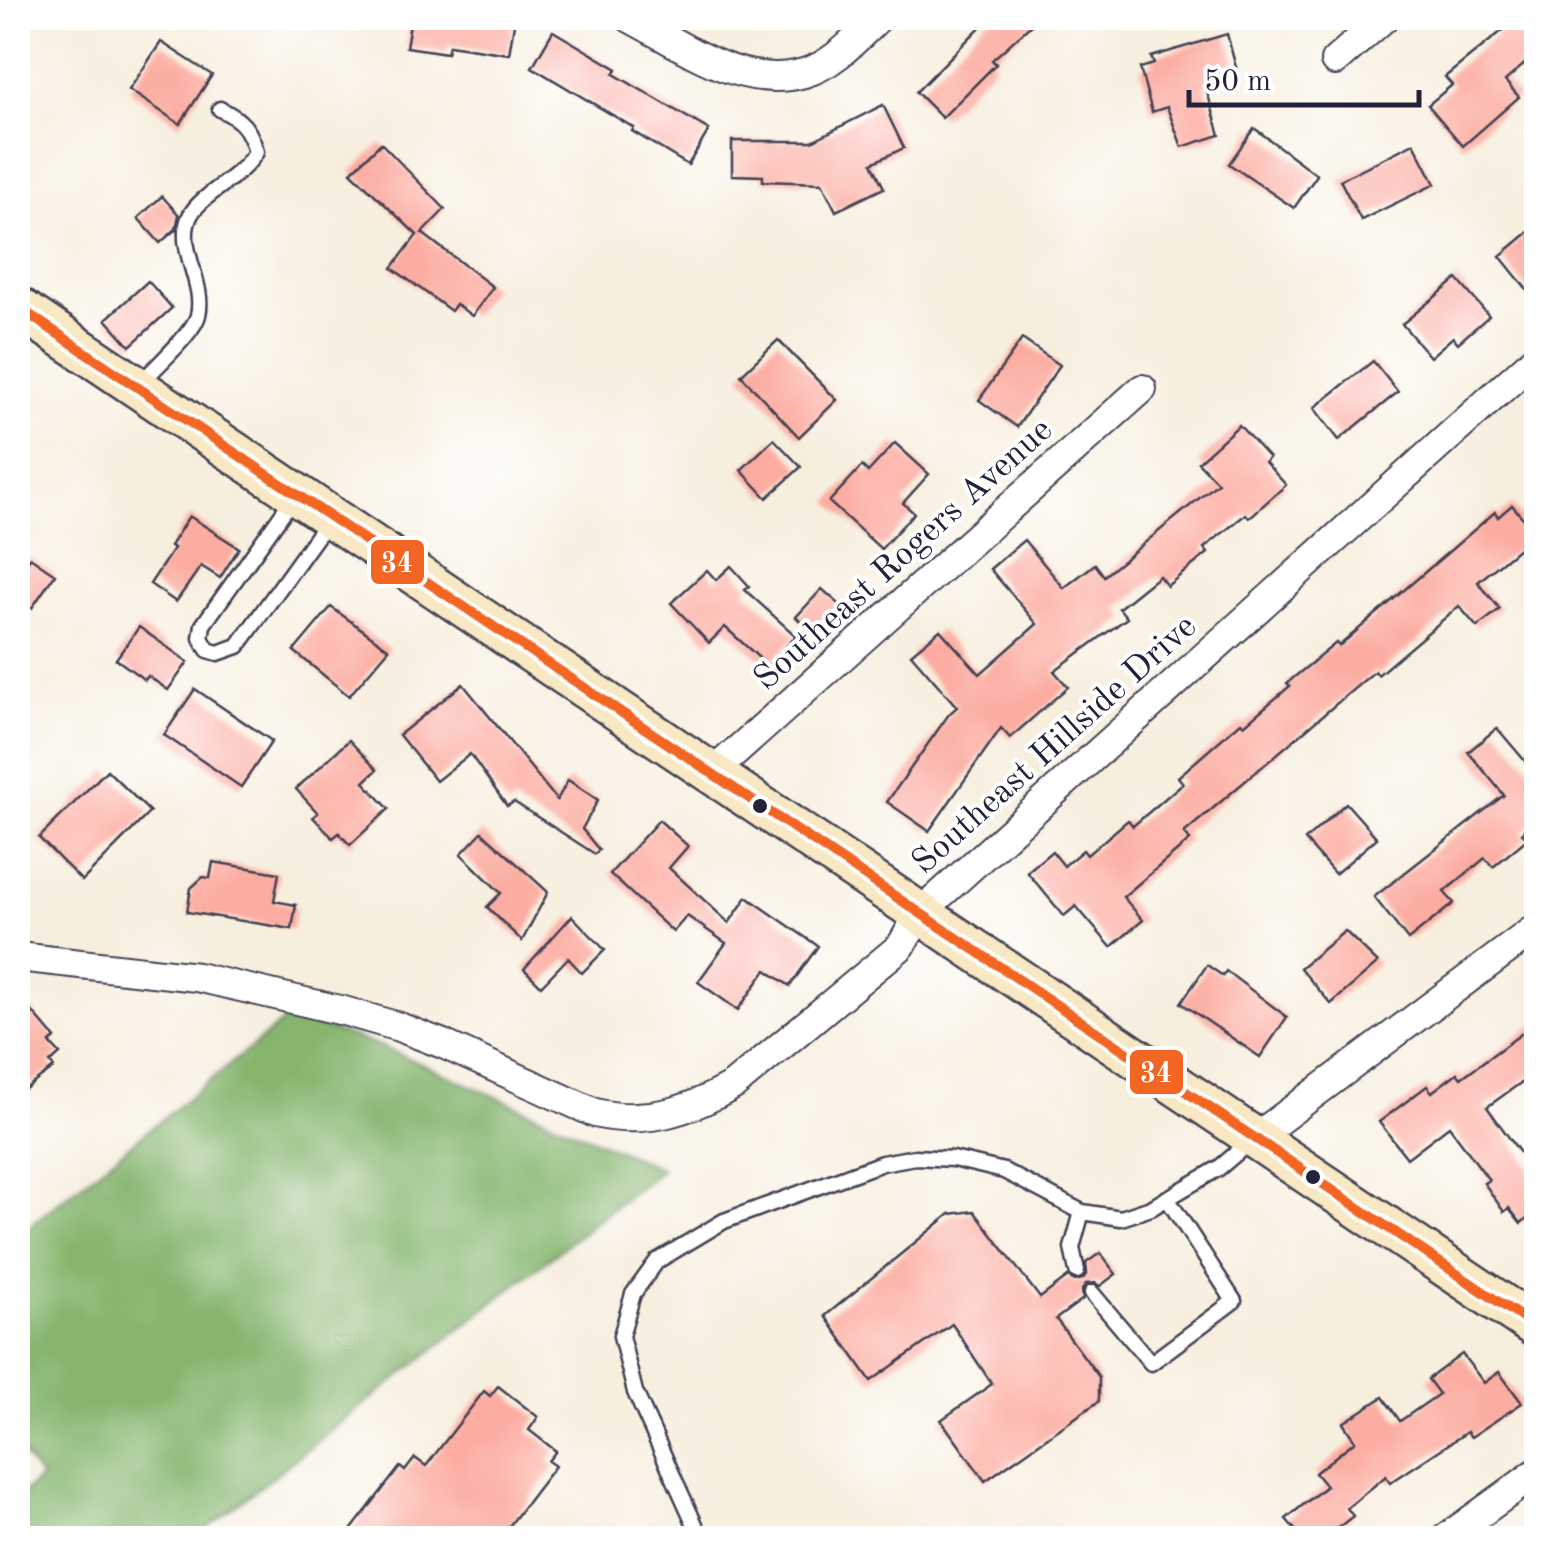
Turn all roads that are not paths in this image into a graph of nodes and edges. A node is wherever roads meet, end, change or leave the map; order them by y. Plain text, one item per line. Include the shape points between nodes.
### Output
1 (630, 18) edge
2 (878, 18) edge
3 (1384, 18) edge
4 (1335, 60) dead end
5 (220, 109) dead end
6 (18, 307) edge
7 (1536, 358) edge
8 (138, 387) junction
9 (1142, 389) dead end
10 (298, 493) junction
11 (332, 516) junction
12 (712, 772) junction
13 (920, 913) junction
14 (1536, 928) edge
15 (18, 957) edge
16 (1255, 1138) junction
17 (1167, 1198) junction
18 (1082, 1212) junction
19 (1077, 1270) dead end
20 (1092, 1293) dead end
21 (1536, 1327) edge
22 (1536, 1473) edge
23 (701, 1538) edge
24 (1446, 1538) edge

1 - 2 street via 736,73 760,78 805,73 844,51
3 - 4 street
5 - 8 lane via 239,118 256,152 246,169 191,214 198,320
6 - 8 street
7 - 13 street, Southeast Hillside Drive
8 - 10 street
9 - 12 street, Southeast Rogers Avenue
10 - 11 street
10 - 11 lane via 203,624 208,650 238,646
11 - 12 street
12 - 13 street
13 - 15 street, Southeast Hillside Drive via 902,946 734,1086 651,1117 595,1112 443,1044 344,1011 197,976
13 - 16 street
14 - 16 street
16 - 17 lane
16 - 21 street
17 - 18 lane via 1121,1218
17 - 20 lane via 1234,1301 1151,1363
18 - 19 lane via 1072,1248
18 - 23 lane via 1004,1171 915,1157 724,1221 657,1261 633,1294 621,1336 635,1392
22 - 24 street

